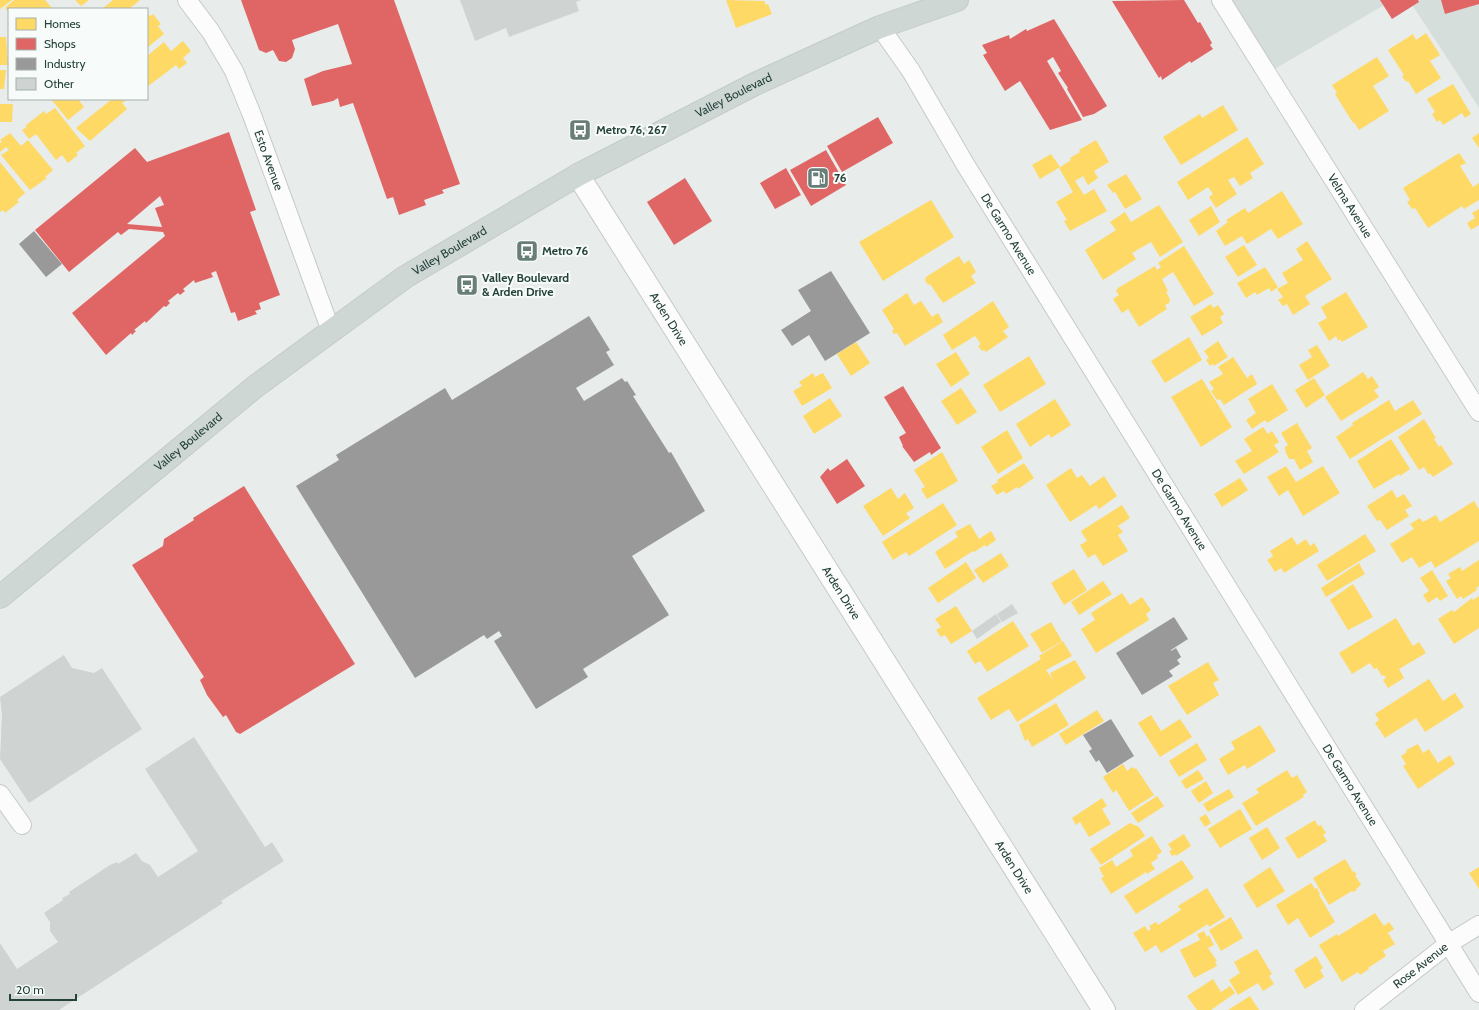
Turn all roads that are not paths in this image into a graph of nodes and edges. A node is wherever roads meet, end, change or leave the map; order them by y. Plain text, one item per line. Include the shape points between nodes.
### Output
1 (187, 0) edge
2 (957, 0) edge
3 (1221, 0) edge
4 (880, 27) junction
5 (578, 176) junction
6 (331, 331) junction
7 (1479, 412) edge
8 (0, 597) edge
9 (0, 794) edge
10 (22, 825) dead end
11 (1479, 925) edge
12 (1448, 944) junction
13 (1479, 993) edge
14 (1104, 1010) edge
15 (1364, 1010) edge

1 - 6 street, Esto Avenue via 212,32 234,71
2 - 4 main road, Valley Boulevard
3 - 7 street, Velma Avenue
4 - 5 main road, Valley Boulevard via 755,84
4 - 12 street, De Garmo Avenue via 911,71 965,164
5 - 6 main road, Valley Boulevard via 405,277
5 - 14 street, Arden Drive
6 - 8 main road, Valley Boulevard via 256,386
9 - 10 street
11 - 12 street, Rose Avenue
12 - 13 street, De Garmo Avenue
12 - 15 street, Rose Avenue

